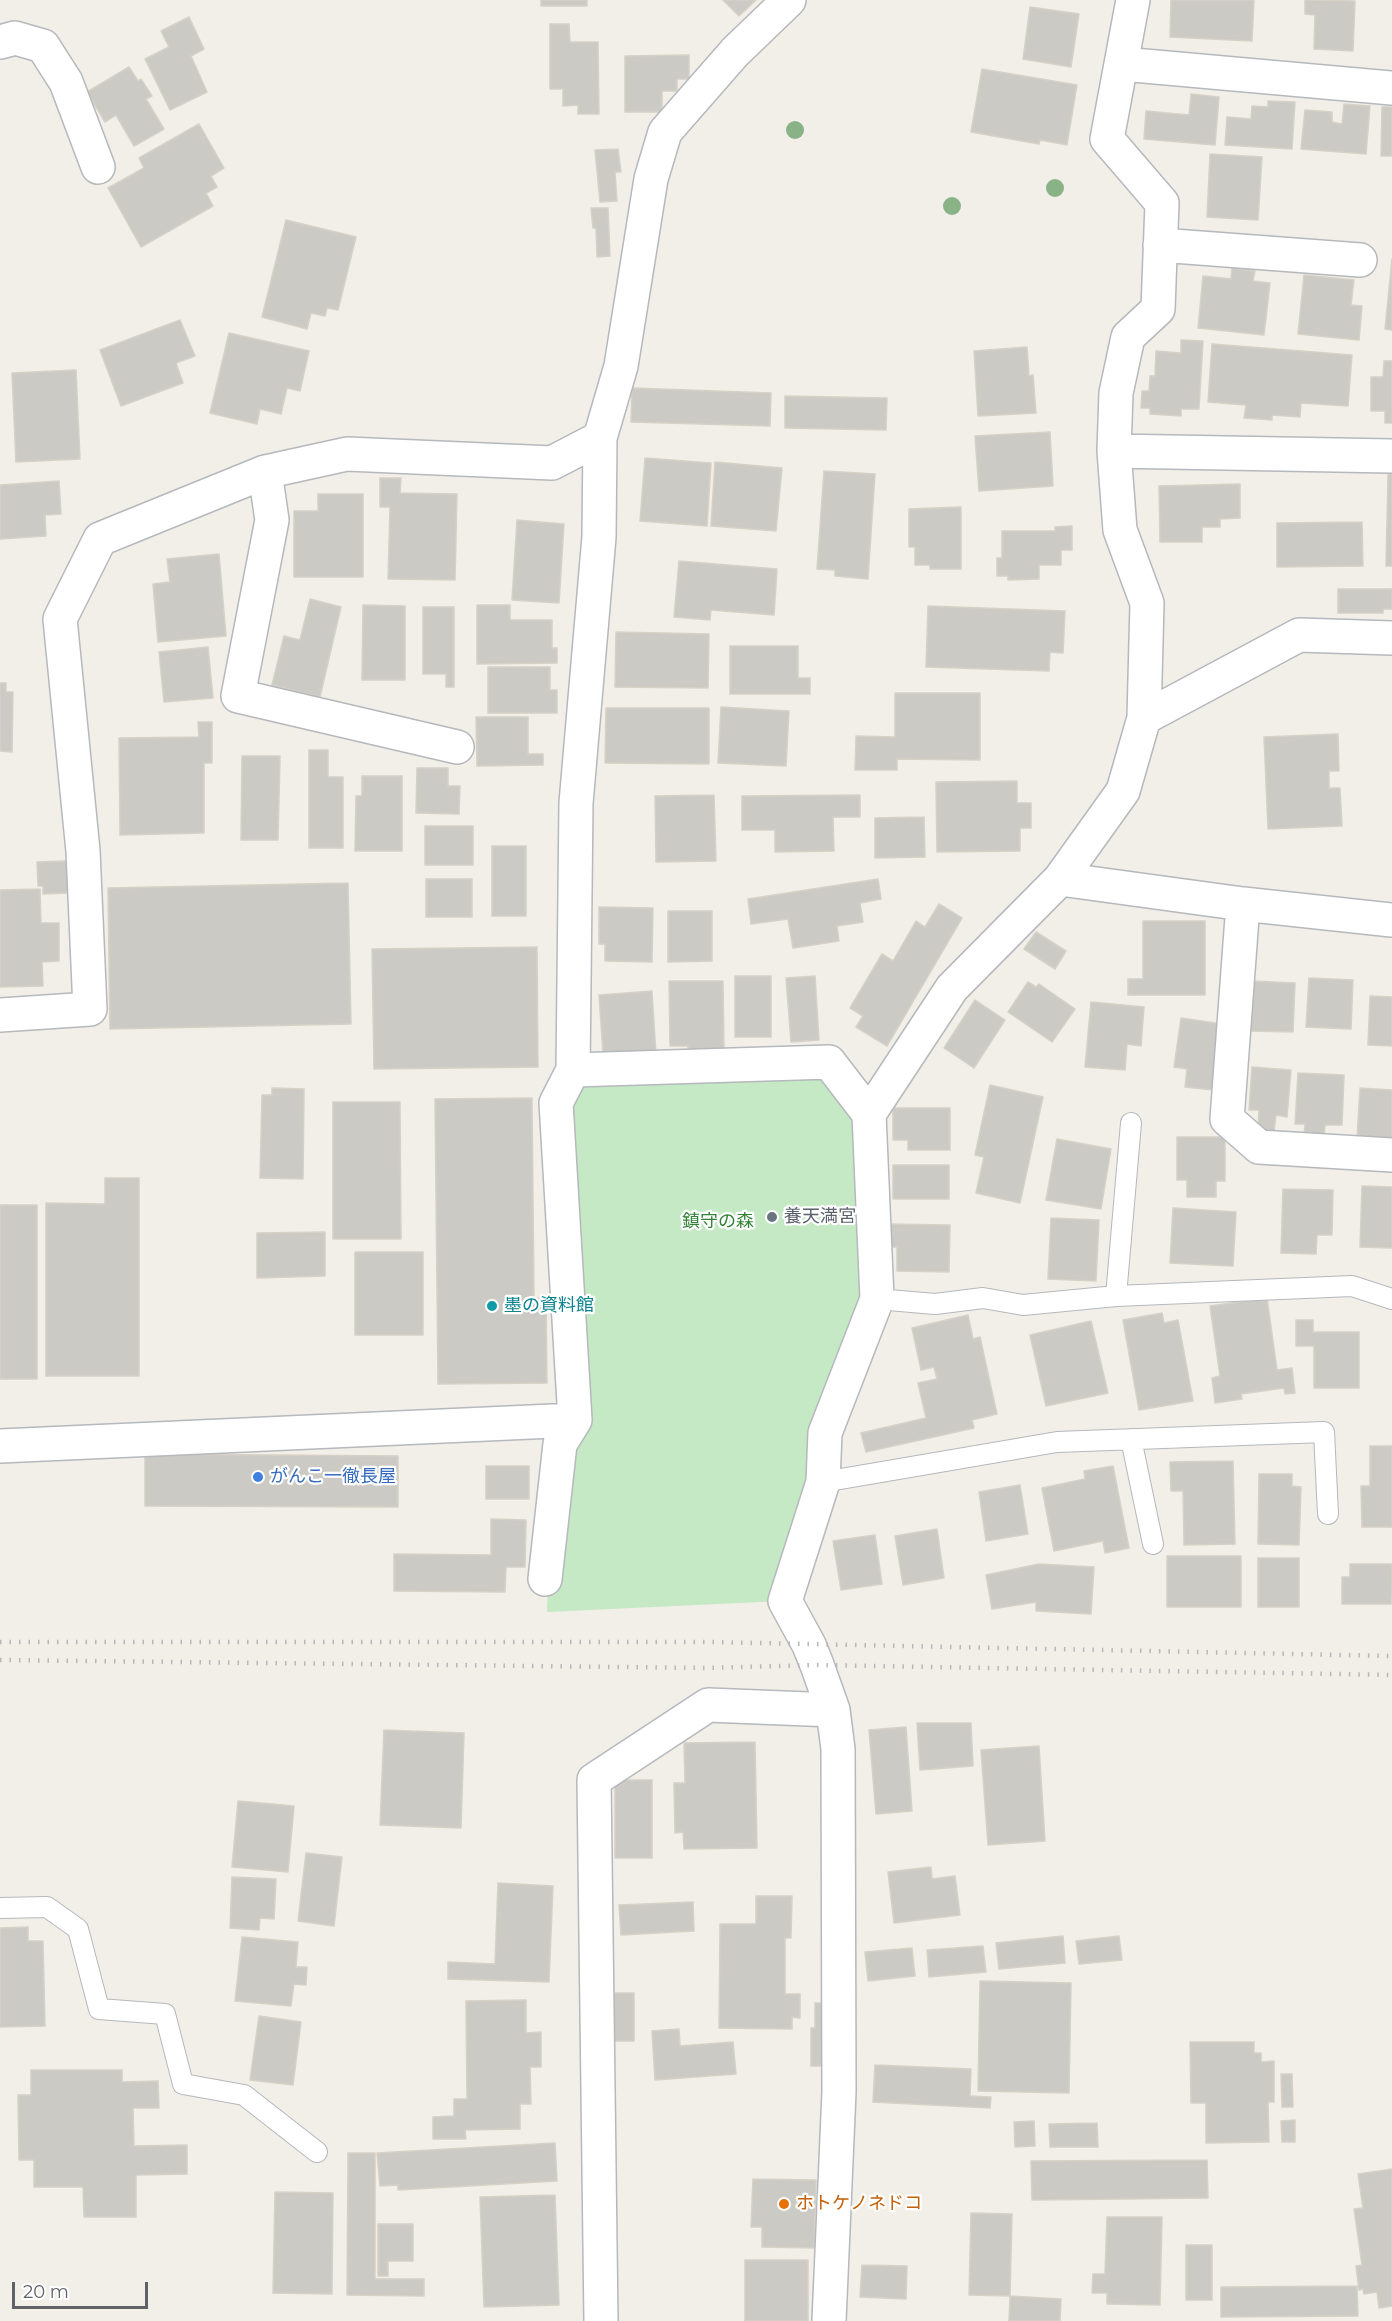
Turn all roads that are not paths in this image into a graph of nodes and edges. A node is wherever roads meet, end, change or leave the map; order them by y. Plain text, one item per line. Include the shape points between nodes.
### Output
1 (789, 0) edge
2 (1133, 0) edge
3 (0, 42) edge
4 (1122, 64) junction
5 (1392, 88) edge
6 (98, 167) dead end
7 (1160, 245) junction
8 (1360, 260) dead end
9 (600, 438) junction
10 (1114, 451) junction
11 (1392, 456) edge
12 (265, 472) junction
13 (1392, 638) edge
14 (1144, 718) junction
15 (457, 747) dead end
16 (1060, 879) junction
17 (1243, 904) junction
18 (1392, 920) edge
19 (0, 1015) edge
20 (573, 1070) junction
21 (868, 1114) junction
22 (1131, 1123) dead end
23 (1392, 1155) edge
24 (1116, 1296) junction
25 (877, 1299) junction
26 (1392, 1299) edge
27 (575, 1420) junction
28 (1131, 1439) junction
29 (0, 1446) edge
30 (823, 1482) junction
31 (1328, 1514) dead end
32 (1153, 1544) dead end
33 (545, 1579) dead end
34 (833, 1710) junction
35 (0, 1908) edge
36 (317, 2152) dead end
37 (601, 2321) edge
38 (829, 2321) edge

1 - 9 street via 735,52 664,132 651,179 621,366
2 - 4 street
3 - 6 street via 15,38 44,45 66,82
4 - 5 street
4 - 7 street via 1107,139 1162,203
7 - 8 street
7 - 10 street via 1158,309 1128,337 1116,393
9 - 12 street via 552,463 347,454
9 - 20 street via 599,537 576,803
10 - 11 street
10 - 14 street via 1120,530 1147,603
12 - 15 street via 272,520 238,696
12 - 19 street via 100,539 60,619 83,851 90,1009
13 - 14 street via 1299,635
14 - 16 street via 1123,791
16 - 17 street
16 - 21 street via 952,988
17 - 18 street
17 - 23 street via 1227,1119 1259,1147
20 - 21 street via 828,1062
20 - 27 street via 556,1103
21 - 25 street
22 - 24 lane
24 - 25 lane via 1023,1305 983,1298 935,1304
24 - 26 lane via 1352,1286
25 - 30 street via 825,1432
27 - 29 street
27 - 33 street via 560,1444
28 - 30 lane via 1057,1442
28 - 31 lane via 1324,1432
28 - 32 lane
30 - 34 street via 785,1601 809,1645
34 - 37 street via 708,1705 594,1780
34 - 38 street via 838,1749 839,2092
35 - 36 lane via 47,1907 78,1929 99,2009 165,2014 183,2084 244,2095

